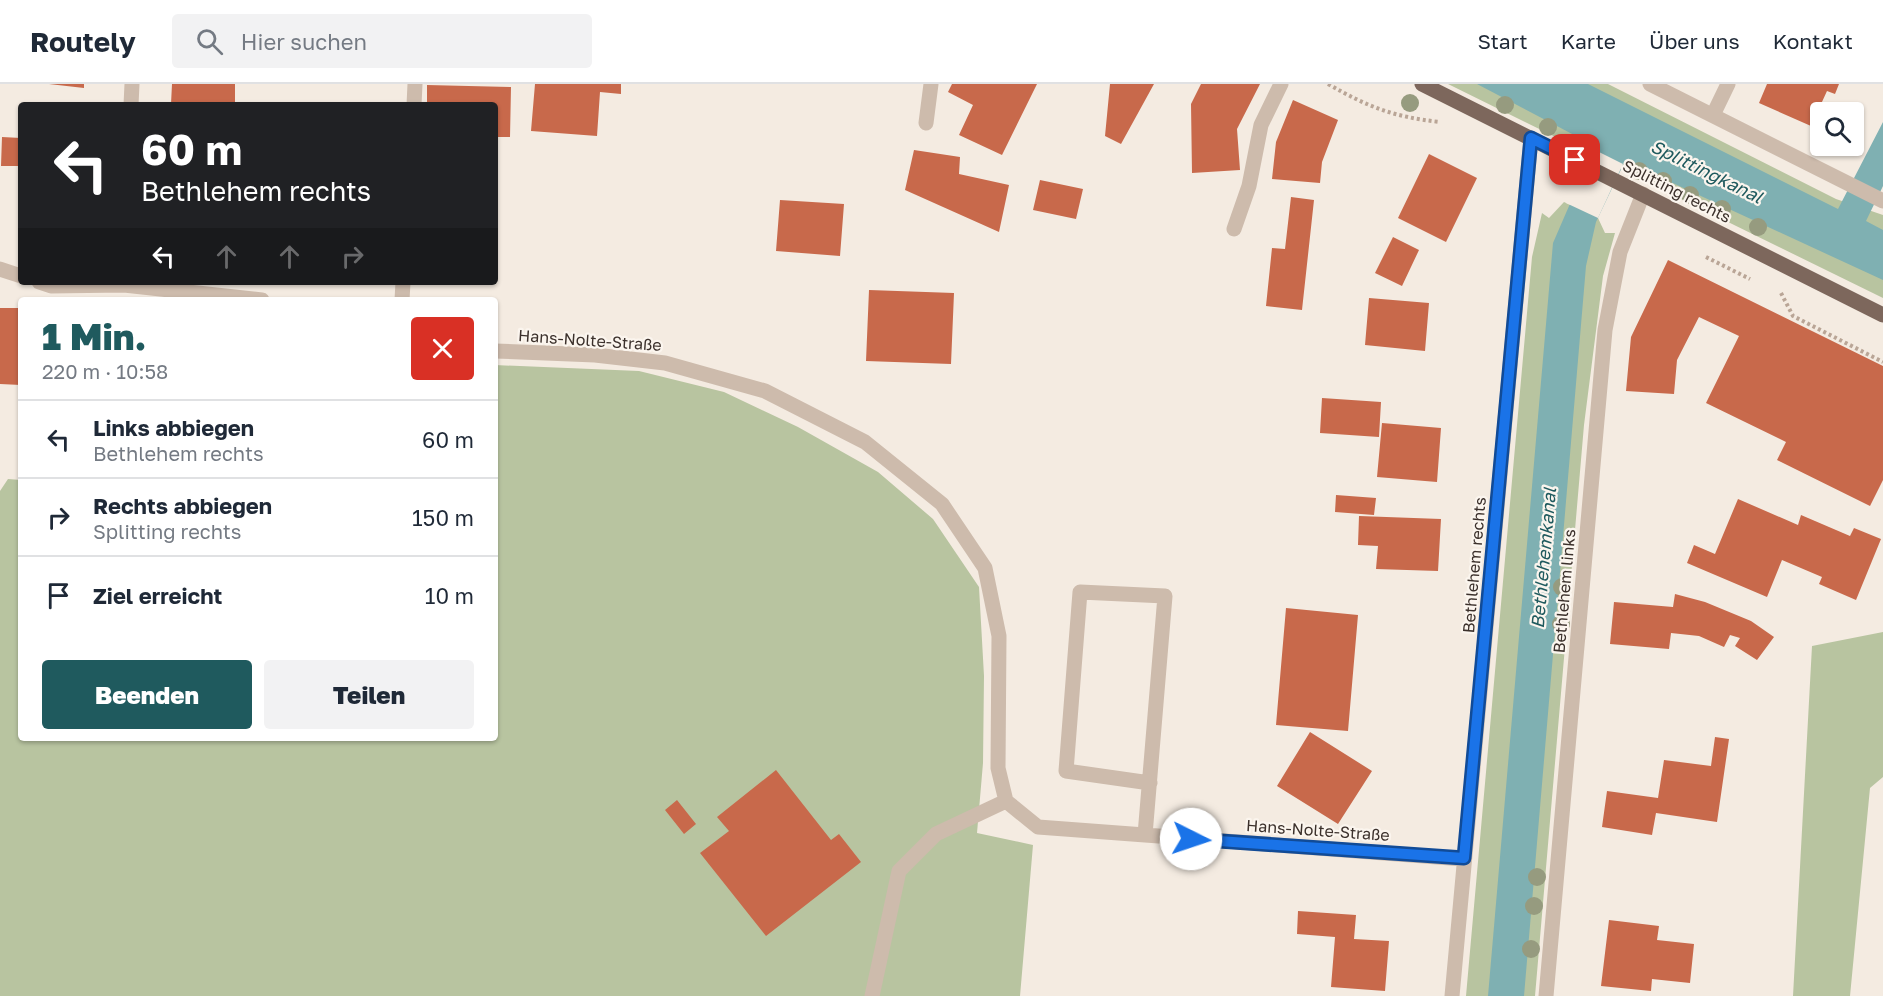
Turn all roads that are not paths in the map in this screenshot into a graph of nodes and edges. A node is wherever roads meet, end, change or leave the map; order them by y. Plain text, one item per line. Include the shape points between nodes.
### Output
1 (132, 84) edge
2 (415, 84) edge
3 (931, 84) edge
4 (1281, 84) edge
5 (1422, 84) edge
6 (1650, 84) edge
7 (1728, 84) edge
8 (131, 102) edge
9 (414, 102) edge
10 (1713, 115) junction
11 (926, 123) dead end
12 (1531, 138) junction
13 (1643, 194) junction
14 (1883, 201) edge
15 (1234, 229) dead end
16 (0, 269) edge
17 (18, 275) edge
18 (48, 285) edge
19 (88, 285) edge
20 (133, 285) edge
21 (236, 297) edge
22 (1883, 315) edge
23 (498, 351) edge
24 (1150, 783) junction
25 (1006, 801) junction
26 (1145, 835) junction
27 (1464, 858) junction
28 (872, 996) edge
29 (1452, 996) edge
30 (1546, 996) edge

1 - 8 street
2 - 9 street
3 - 11 street
4 - 15 street via 1261,125 1249,186
5 - 12 main road, Splitting rechts
6 - 10 street
7 - 10 street
10 - 14 street
12 - 13 main road, Splitting rechts
12 - 27 street, Bethlehem rechts
13 - 22 main road, Splitting rechts
13 - 30 street, Bethlehem links via 1620,252 1605,330
16 - 17 street
18 - 19 street
20 - 21 street
23 - 25 street, Hans-Nolte-Straße via 595,355 665,363 765,391 865,442 942,504 985,568 999,636 998,768
24 - 24 street via 1165,596 1080,592 1066,771
24 - 26 street
25 - 26 street, Hans-Nolte-Straße via 1038,827
25 - 28 street via 936,834 899,871
26 - 27 street, Hans-Nolte-Straße
27 - 29 street, Bethlehem rechts

